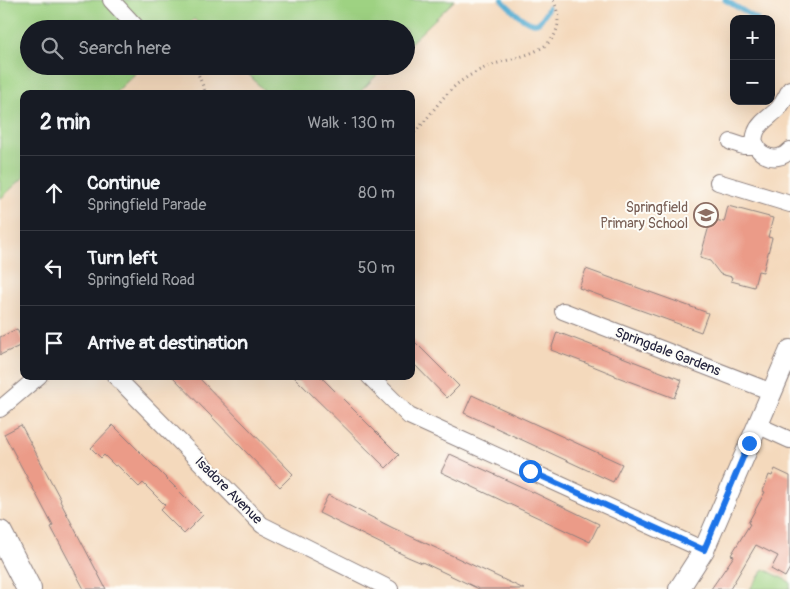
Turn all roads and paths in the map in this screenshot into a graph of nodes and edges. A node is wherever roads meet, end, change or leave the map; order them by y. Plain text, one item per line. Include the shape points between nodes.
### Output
1 (111, 0) edge
2 (553, 0) edge
3 (130, 20) edge
4 (199, 75) edge
5 (790, 88) edge
6 (204, 90) edge
7 (415, 132) edge
8 (731, 142) dead end
9 (757, 146) junction
10 (790, 150) edge
11 (718, 182) dead end
12 (790, 204) edge
13 (563, 311) dead end
14 (790, 350) edge
15 (34, 380) edge
16 (119, 380) edge
17 (373, 380) edge
18 (772, 392) junction
19 (0, 409) edge
20 (757, 425) junction
21 (790, 440) edge
22 (0, 532) edge
23 (704, 550) junction
24 (7, 562) edge
25 (29, 589) edge
26 (388, 589) edge
27 (679, 589) edge

1 - 3 street
2 - 7 path via 558,22 550,42 538,50 482,69 460,82
4 - 6 path
5 - 9 street via 780,107 756,132
8 - 9 street
9 - 10 street via 765,156 773,158 781,157
11 - 12 street
13 - 18 street, Springdale Gardens
14 - 18 main road
15 - 19 street
16 - 26 street, Isadore Avenue via 262,525
17 - 23 street via 409,416
18 - 20 main road
20 - 21 street
20 - 23 main road
22 - 24 highway
23 - 27 main road
24 - 25 highway

